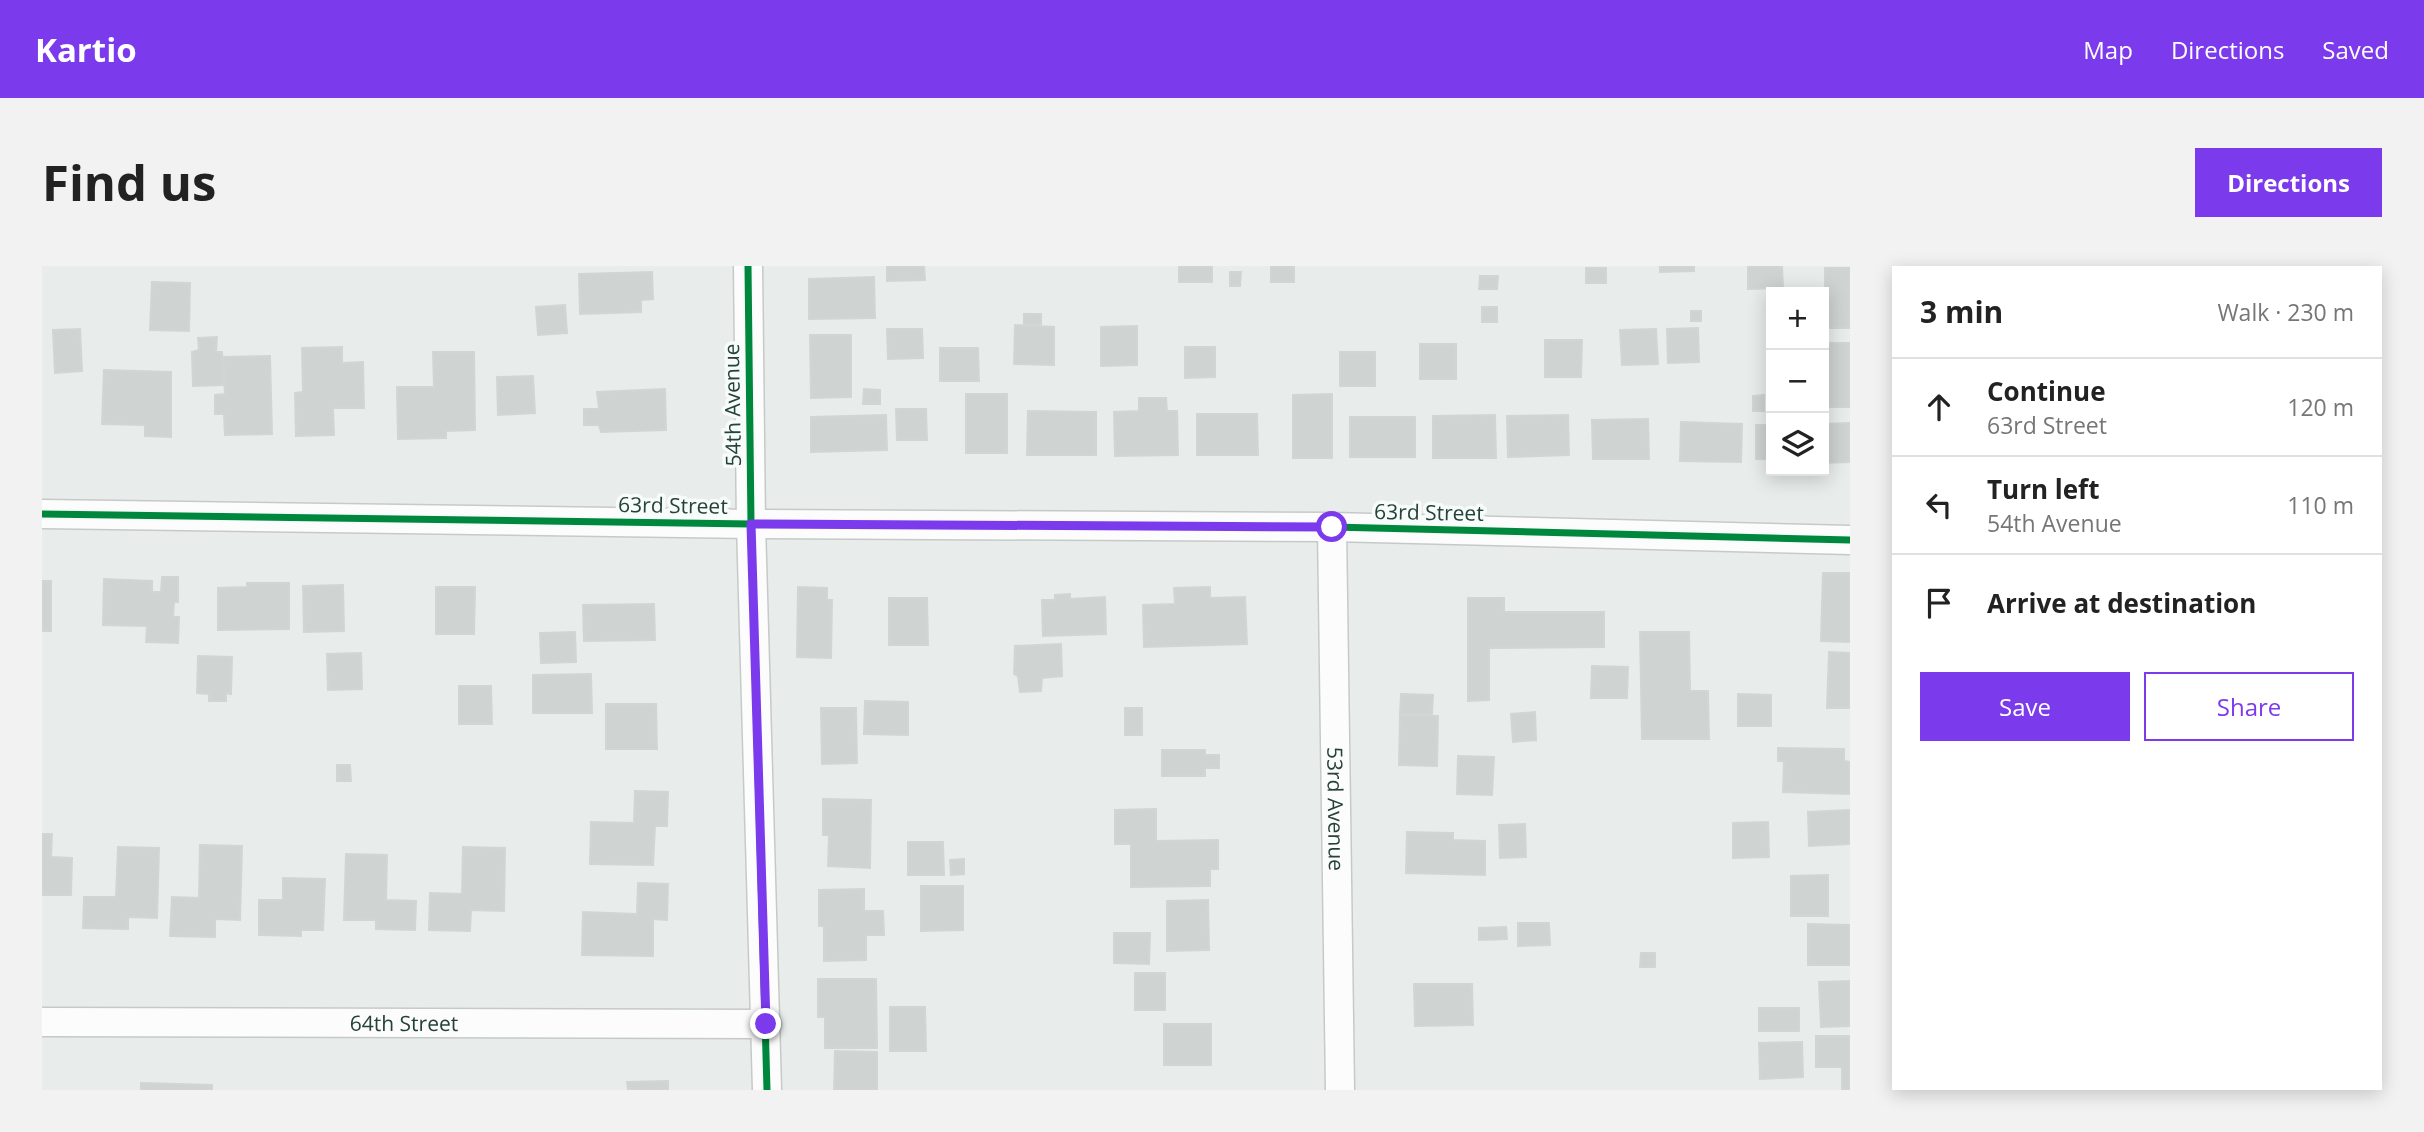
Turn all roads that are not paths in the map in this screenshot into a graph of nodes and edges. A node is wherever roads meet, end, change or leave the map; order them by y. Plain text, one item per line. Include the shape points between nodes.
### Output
1 (748, 266) edge
2 (42, 514) edge
3 (751, 524) junction
4 (1332, 527) junction
5 (1850, 540) edge
6 (42, 1021) edge
7 (766, 1024) junction
8 (767, 1090) edge
9 (1340, 1090) edge

1 - 3 street, 54th Avenue
2 - 3 street, 63rd Street
3 - 4 street, 63rd Street
3 - 7 street, 54th Avenue
4 - 5 street, 63rd Street
4 - 9 street, 53rd Avenue
6 - 7 street, 64th Street
7 - 8 street, 54th Avenue

